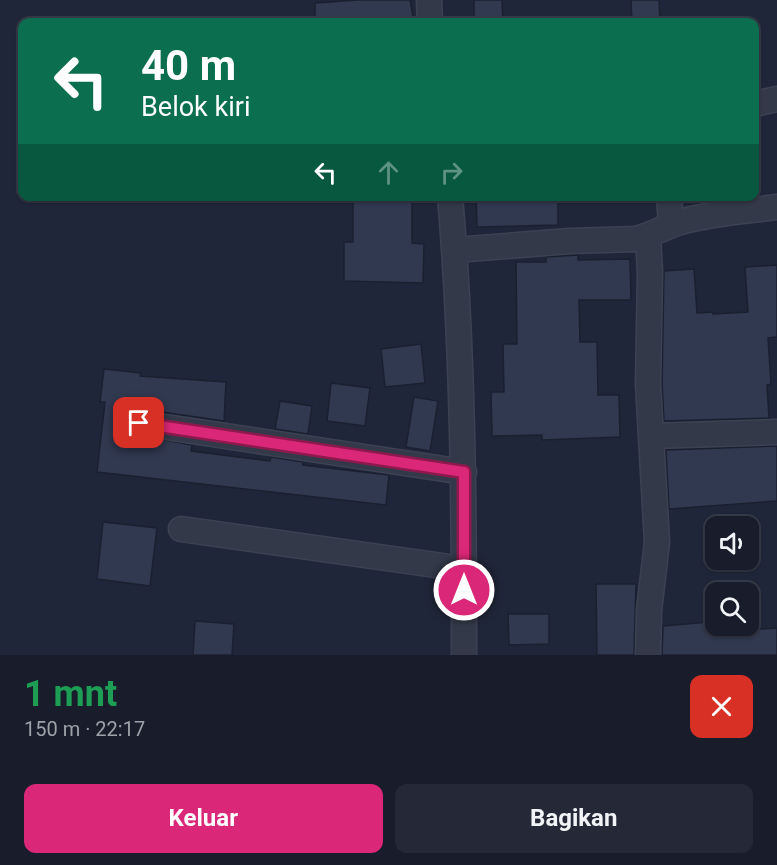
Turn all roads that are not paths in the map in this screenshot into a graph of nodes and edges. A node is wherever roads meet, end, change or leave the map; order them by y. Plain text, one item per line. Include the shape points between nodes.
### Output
1 (429, 0) edge
2 (430, 18) edge
3 (777, 99) edge
4 (759, 103) edge
5 (450, 201) edge
6 (669, 201) edge
7 (747, 204) edge
8 (777, 207) edge
9 (670, 225) junction
10 (648, 235) junction
11 (455, 250) junction
12 (139, 423) dead end
13 (777, 432) edge
14 (651, 436) junction
15 (464, 472) junction
16 (181, 530) dead end
17 (464, 568) junction
18 (464, 655) edge
19 (648, 655) edge

1 - 2 street
3 - 4 street
5 - 11 street
6 - 9 street
7 - 8 street
7 - 9 street
9 - 10 street
10 - 11 street
10 - 14 street
11 - 15 street
12 - 15 street
13 - 14 street
14 - 19 street via 657,542
15 - 17 street
16 - 17 street
17 - 18 street

